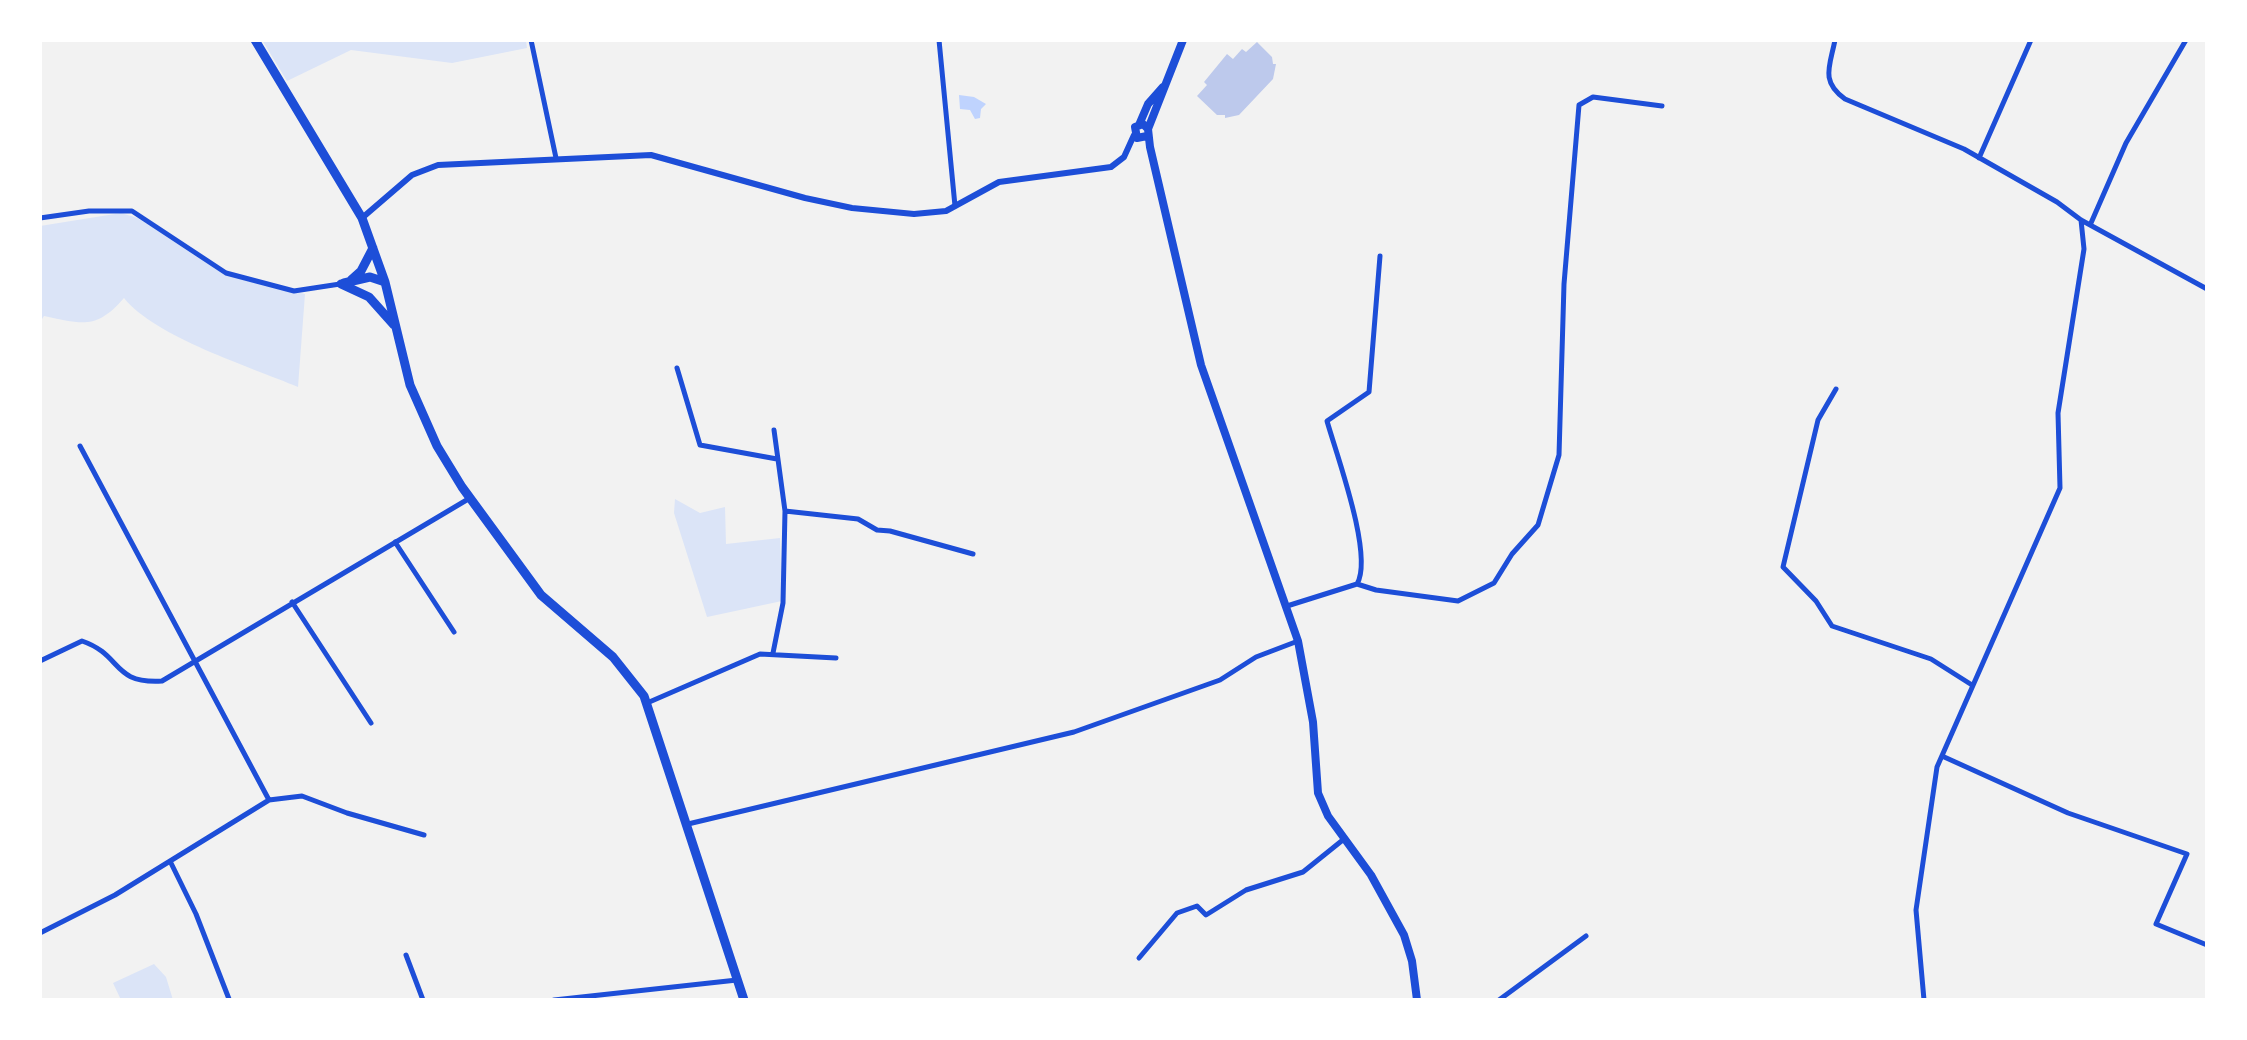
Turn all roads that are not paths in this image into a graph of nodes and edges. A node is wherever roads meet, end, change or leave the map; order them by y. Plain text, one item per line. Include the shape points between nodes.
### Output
1 (255, 40) edge
2 (531, 40) edge
3 (939, 40) edge
4 (1182, 40) edge
5 (1836, 40) edge
6 (2031, 40) edge
7 (2186, 40) edge
8 (1662, 106) dead end
9 (1140, 135) junction
10 (556, 158) junction
11 (1979, 158) junction
12 (955, 206) junction
13 (40, 218) edge
14 (362, 218) junction
15 (2081, 220) junction
16 (2090, 224) junction
17 (373, 247) junction
18 (1380, 256) dead end
19 (385, 282) junction
20 (345, 283) junction
21 (2207, 289) edge
22 (360, 291) junction
23 (396, 327) junction
24 (677, 368) dead end
25 (1836, 390) dead end
26 (774, 430) dead end
27 (80, 446) dead end
28 (777, 459) junction
29 (470, 498) junction
30 (785, 511) junction
31 (395, 542) junction
32 (974, 554) dead end
33 (1357, 584) junction
34 (292, 602) junction
35 (1287, 606) junction
36 (454, 632) dead end
37 (1298, 641) junction
38 (773, 653) junction
39 (836, 658) dead end
40 (40, 661) edge
41 (195, 664) junction
42 (1972, 685) junction
43 (647, 703) junction
44 (371, 723) dead end
45 (1942, 756) junction
46 (269, 800) junction
47 (688, 824) junction
48 (424, 835) dead end
49 (1344, 838) junction
50 (170, 861) junction
51 (40, 932) edge
52 (1586, 936) dead end
53 (2207, 945) edge
54 (406, 955) dead end
55 (1139, 958) dead end
56 (738, 980) junction
57 (1419, 999) edge
58 (229, 1000) edge
59 (423, 1000) edge
60 (554, 1000) edge
61 (744, 1000) edge
62 (1499, 1000) edge
63 (1924, 1000) edge

1 - 14 main road
2 - 10 street
3 - 12 street
4 - 9 main road via 1148,104
5 - 11 street via 1832,90
6 - 11 street
7 - 16 street via 2126,143
8 - 33 street via 1593,98 1579,105 1558,456 1538,525 1494,583 1458,601
9 - 12 street via 1112,168 999,182
9 - 35 main road via 1155,160 1201,365
10 - 12 street via 652,155 852,208 914,214
10 - 14 street via 438,164 412,175
11 - 15 street
13 - 20 street via 132,211 226,273 294,291
14 - 17 main road
15 - 16 street
15 - 42 street via 2084,248 2058,413 2060,488
16 - 21 street
17 - 19 main road
17 - 20 main road via 361,271
18 - 33 street via 1369,392 1327,421 1360,546
19 - 20 main road via 370,277
19 - 22 main road via 378,291
19 - 23 main road
20 - 22 main road
22 - 23 main road
23 - 29 main road via 410,385
24 - 28 street via 700,444
25 - 42 street via 1818,420 1783,567 1832,626 1931,659
26 - 28 street
27 - 41 street
28 - 30 street
29 - 31 street
29 - 43 main road via 541,594 628,672
30 - 32 street via 858,519 882,532
30 - 38 street
31 - 34 street
31 - 36 street
33 - 35 street
34 - 41 street
34 - 44 street
35 - 37 main road
37 - 47 street via 1220,680 1074,732
37 - 49 main road via 1318,793
38 - 39 street
38 - 43 street
40 - 41 street via 82,641 100,647 138,682 162,681
41 - 46 street
42 - 45 street
43 - 47 main road
45 - 53 street via 2068,813 2186,854 2156,924
45 - 63 street via 1916,910
46 - 48 street via 302,796
46 - 50 street
47 - 56 main road
49 - 55 street via 1303,872 1246,890 1206,915 1196,906 1177,912
49 - 57 main road via 1404,936
50 - 51 street
50 - 58 street
52 - 62 street
54 - 59 street
56 - 60 street
56 - 61 main road

